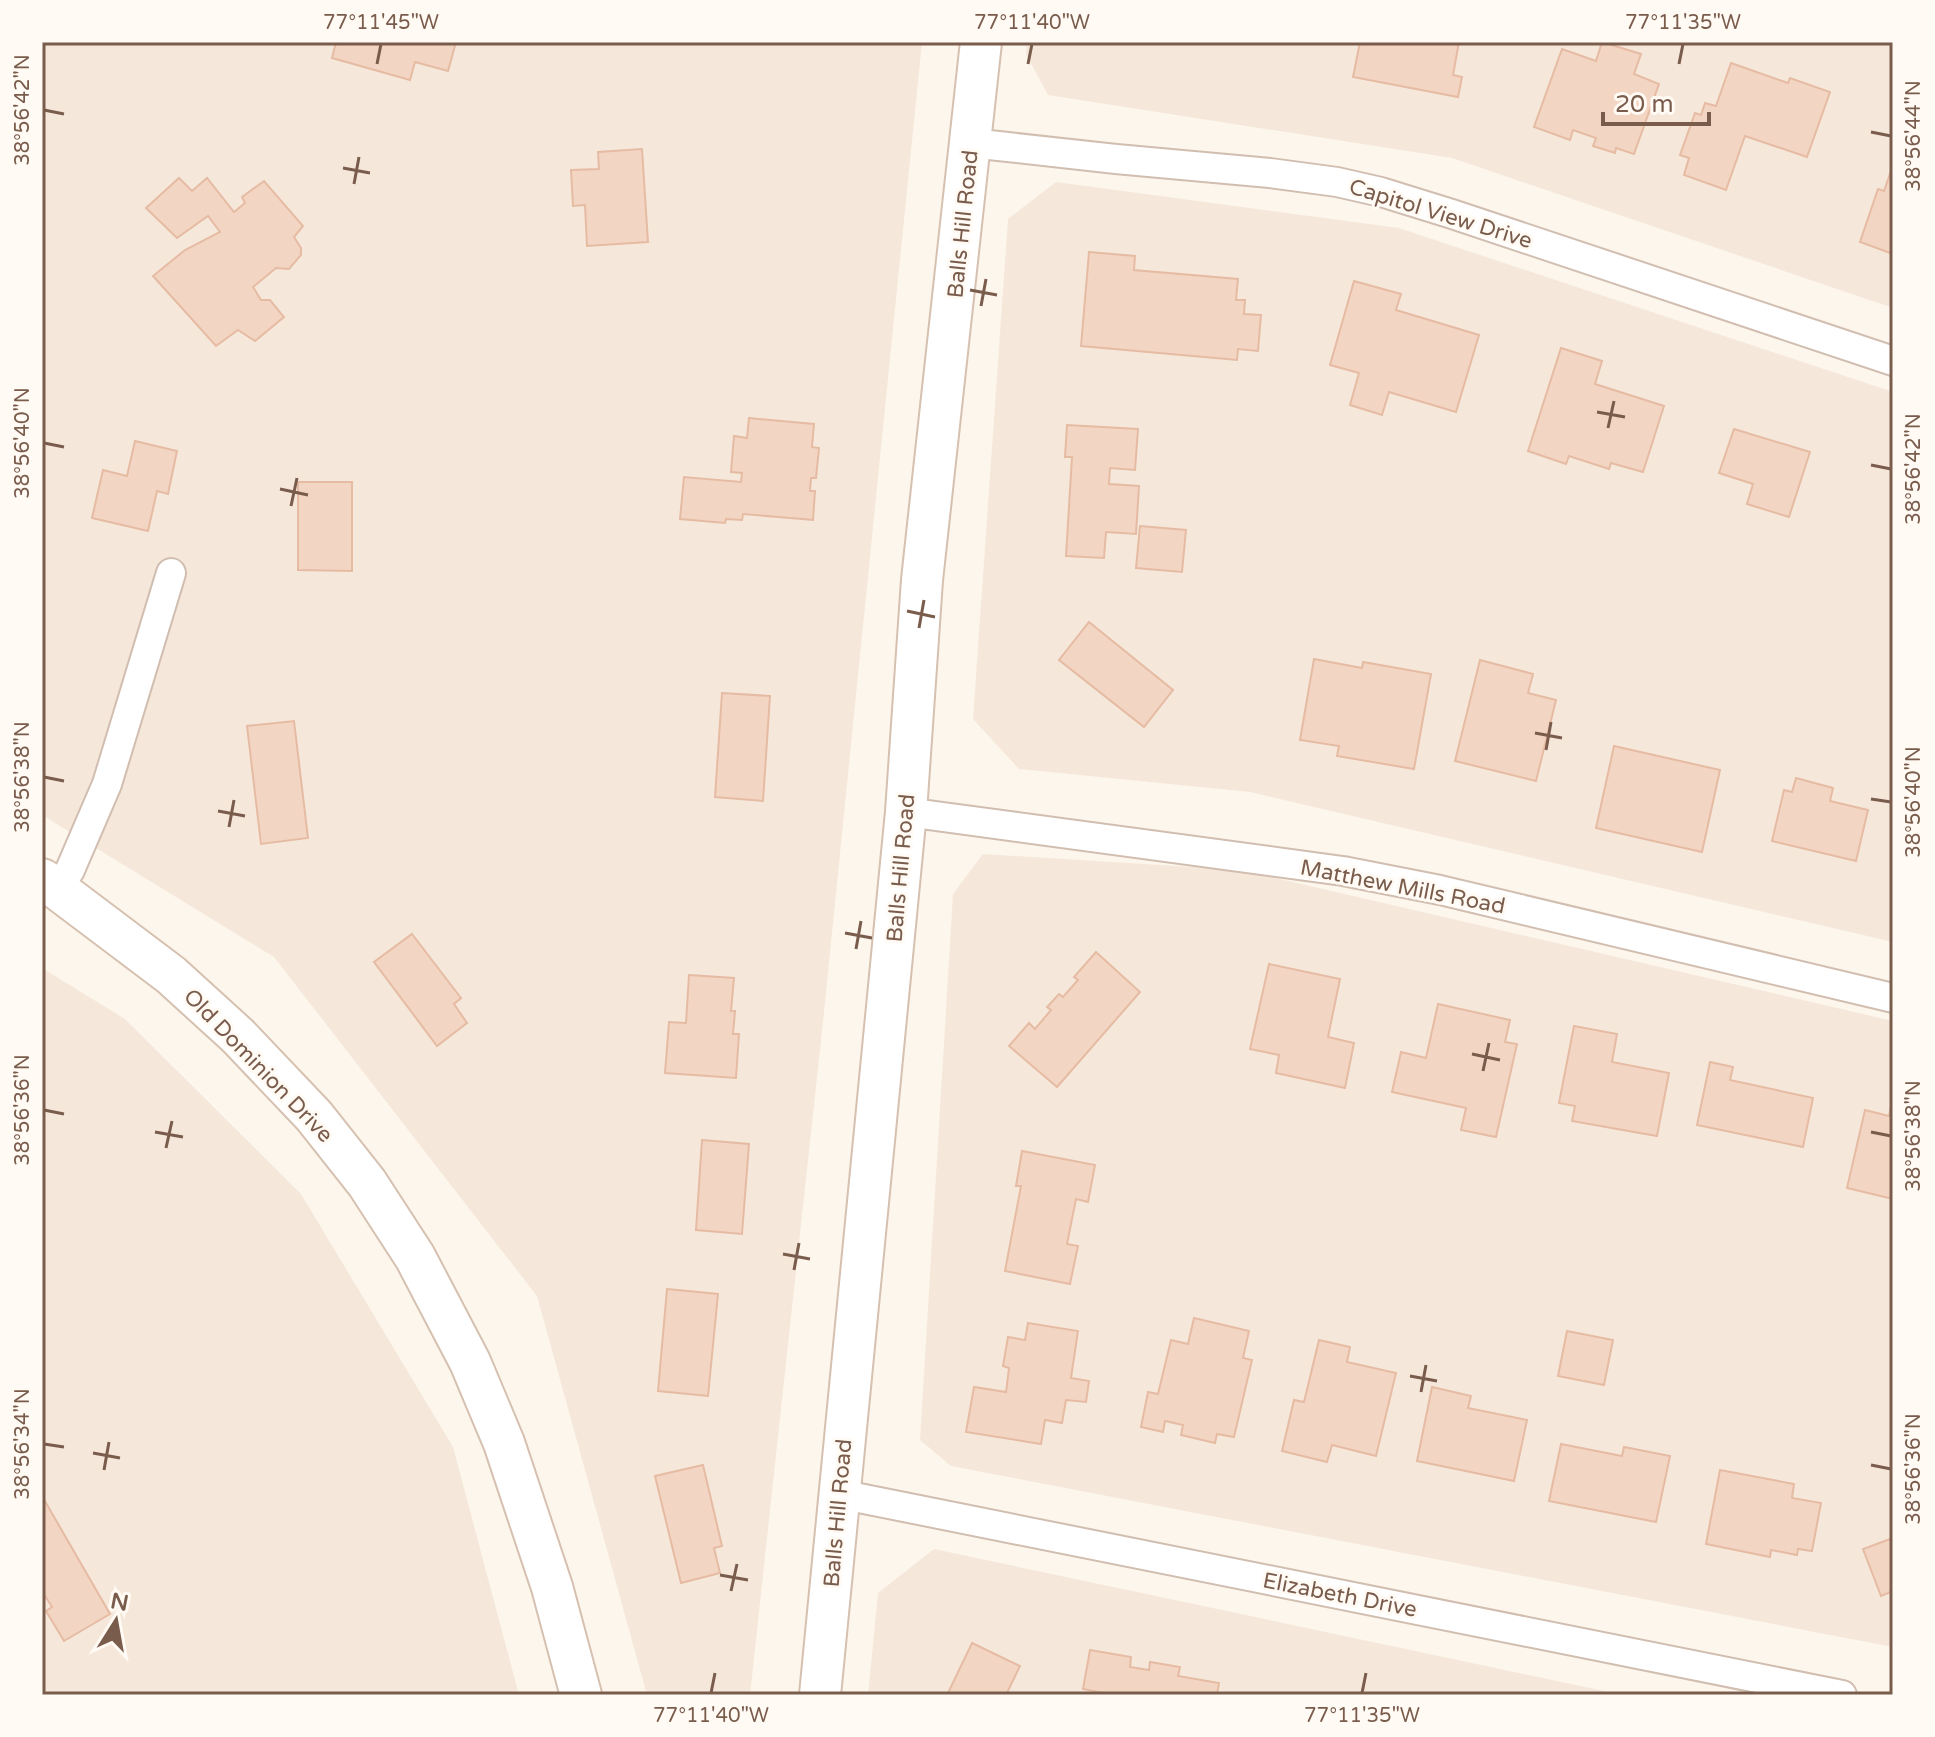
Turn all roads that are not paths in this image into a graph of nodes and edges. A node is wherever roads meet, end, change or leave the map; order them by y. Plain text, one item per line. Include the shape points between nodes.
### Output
1 (981, 42) edge
2 (971, 143) junction
3 (1893, 361) edge
4 (171, 573) dead end
5 (906, 812) junction
6 (50, 884) edge
7 (1893, 998) edge
8 (839, 1494) junction
9 (581, 1695) edge
10 (820, 1695) edge
11 (1842, 1695) edge

1 - 2 street, Balls Hill Road
2 - 3 street, Capitol View Drive via 1270,173 1381,192
2 - 5 street, Balls Hill Road via 922,580
4 - 6 street via 107,784 70,870
5 - 7 street, Matthew Mills Road via 1343,871
5 - 8 street, Balls Hill Road
6 - 9 street, Old Dominion Drive via 171,975 238,1036 314,1116 367,1183 415,1257 499,1429 552,1587
8 - 10 street, Balls Hill Road
8 - 11 street, Elizabeth Drive

